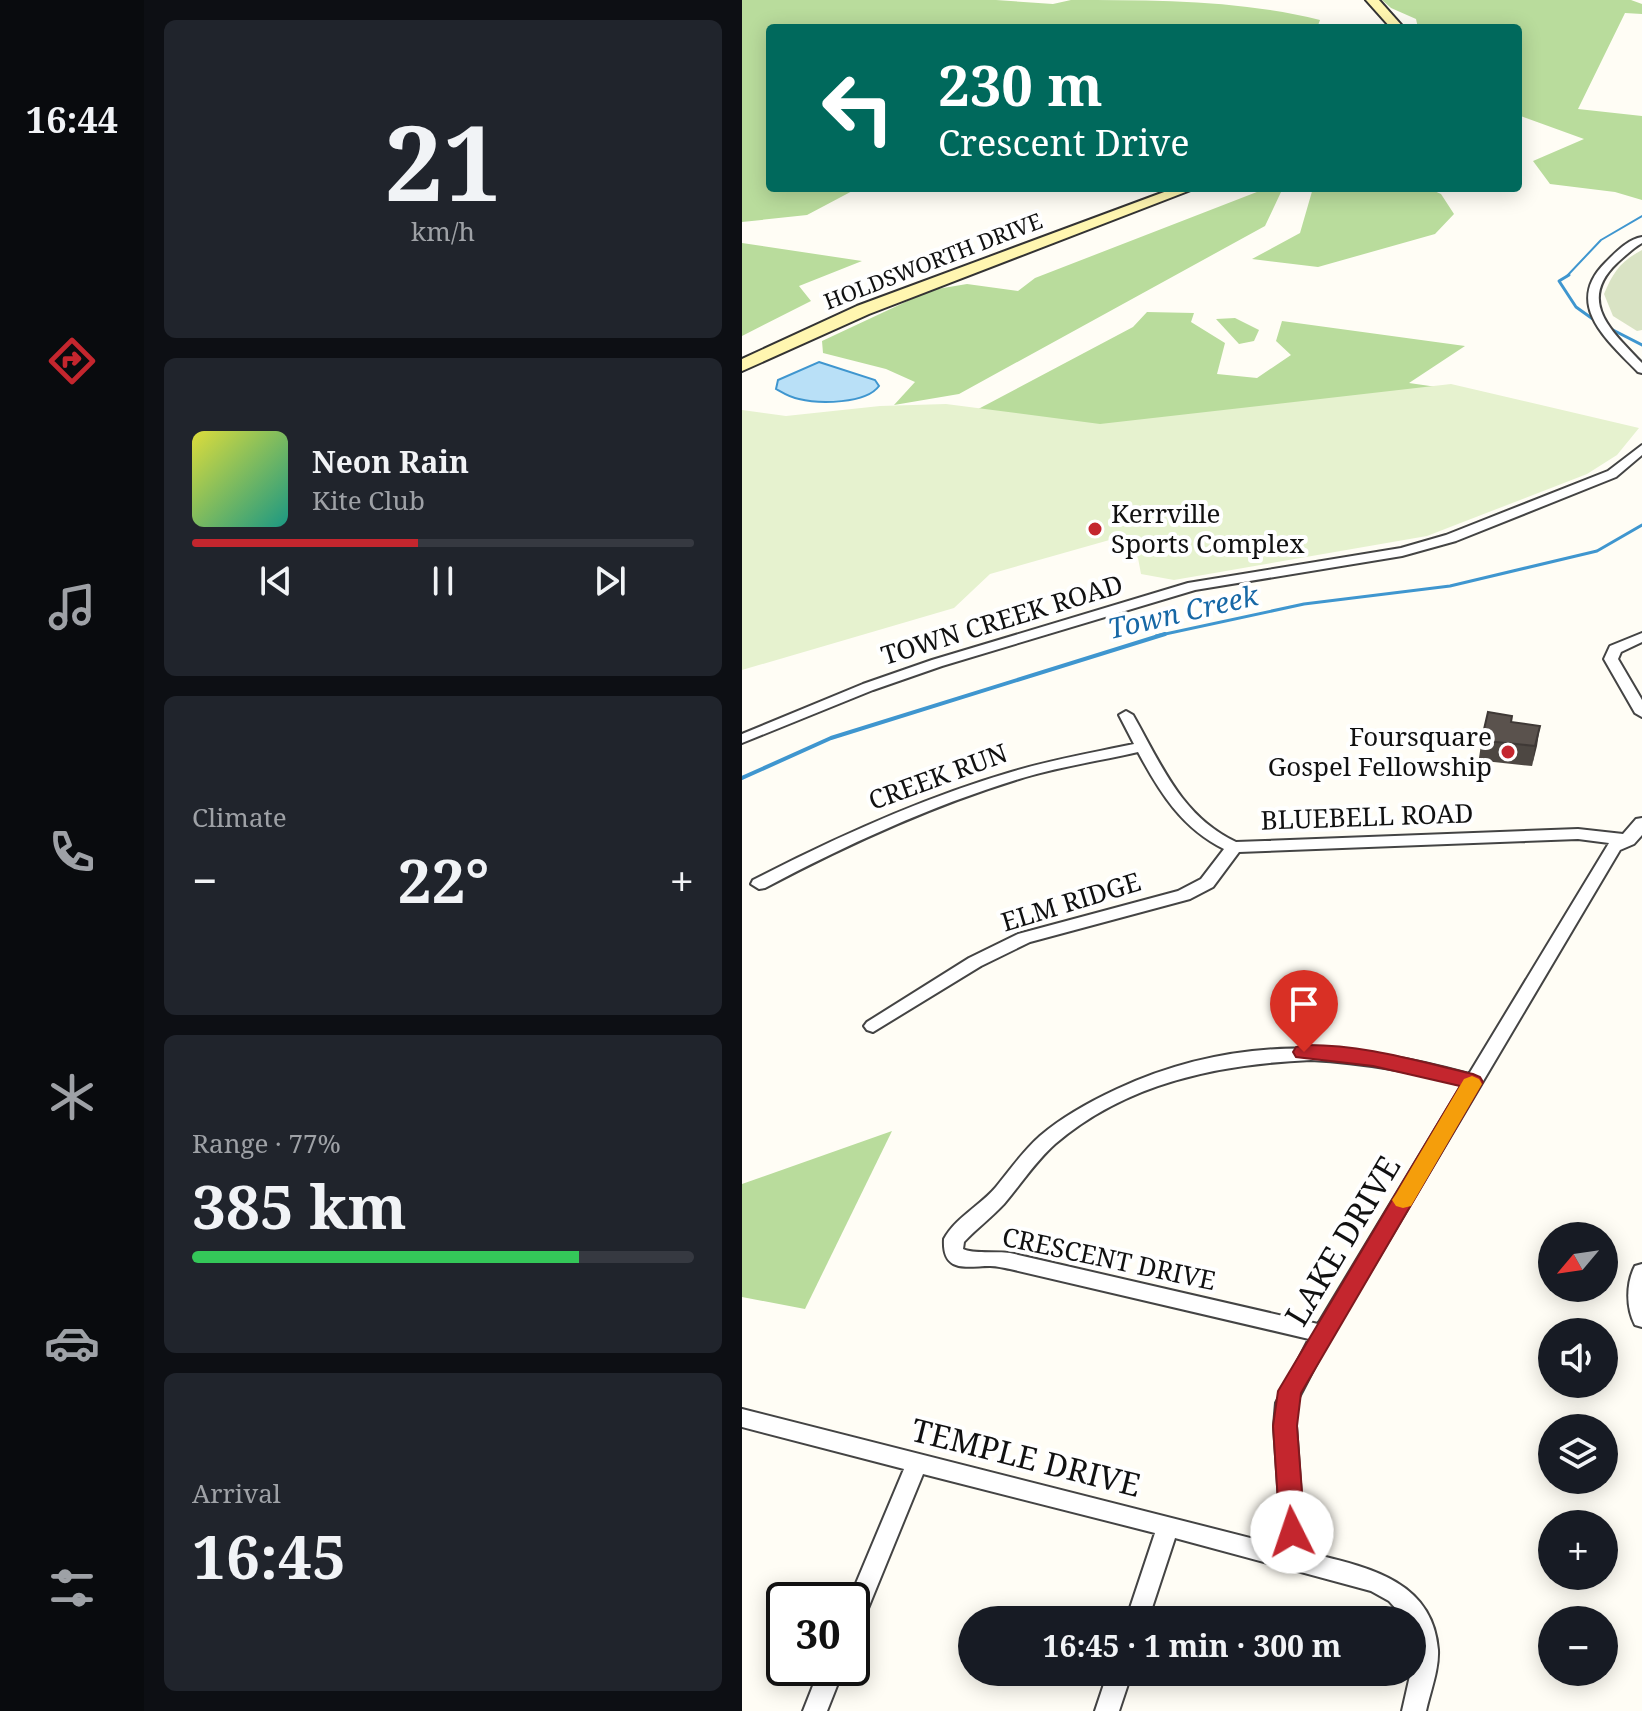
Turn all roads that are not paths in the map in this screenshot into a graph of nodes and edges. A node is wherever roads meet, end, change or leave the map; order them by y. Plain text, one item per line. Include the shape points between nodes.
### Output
1 (1357, 0) edge
2 (1372, 0) edge
3 (1379, 24) edge
4 (1394, 24) edge
5 (1160, 192) edge
6 (1160, 192) edge
7 (1642, 240) edge
8 (742, 353) edge
9 (742, 366) edge
10 (1642, 370) edge
11 (1642, 449) edge
12 (1642, 637) edge
13 (1642, 713) edge
14 (1126, 715) dead end
15 (742, 739) edge
16 (1144, 746) junction
17 (1642, 823) edge
18 (1634, 840) edge
19 (1234, 847) junction
20 (759, 884) dead end
21 (873, 1026) dead end
22 (1473, 1082) junction
23 (1642, 1272) edge
24 (1642, 1319) edge
25 (1325, 1334) junction
26 (742, 1418) edge
27 (917, 1463) junction
28 (1168, 1527) junction
29 (1294, 1559) junction
30 (868, 1582) edge
31 (1142, 1606) edge
32 (825, 1686) edge
33 (1115, 1686) edge
34 (815, 1711) edge
35 (1107, 1711) edge
36 (1414, 1711) edge

1 - 3 main road
2 - 4 main road
5 - 8 main road, HOLDSWORTH DRIVE via 916,278
6 - 9 main road, HOLDSWORTH DRIVE via 863,310
7 - 10 street via 1596,278 1591,297 1599,320
11 - 15 street, TOWN CREEK ROAD via 1612,474 1451,538 1402,552 1193,586 937,663
12 - 13 street via 1615,649 1611,659
14 - 16 street, BLUEBELL ROAD
16 - 19 street, BLUEBELL ROAD via 1181,812 1202,832
16 - 20 street, CREEK RUN via 1026,772 919,809
17 - 18 street, LAKE DRIVE
18 - 19 street, BLUEBELL ROAD via 1578,834
18 - 22 street, LAKE DRIVE via 1614,847
19 - 21 street, ELM RIDGE via 1207,883 1184,895 1024,938
22 - 25 street, LAKE DRIVE
22 - 25 street, CRESCENT DRIVE via 1331,1052 1243,1056 1163,1076 1056,1134 954,1239 953,1253 963,1260 1010,1261
23 - 24 street
25 - 29 street, LAKE DRIVE via 1286,1403
26 - 27 street, TEMPLE DRIVE
27 - 28 street, TEMPLE DRIVE
27 - 30 street
28 - 29 street, TEMPLE DRIVE
28 - 31 street
29 - 36 street via 1383,1584 1406,1599 1419,1620 1426,1648
32 - 34 street
33 - 35 street

